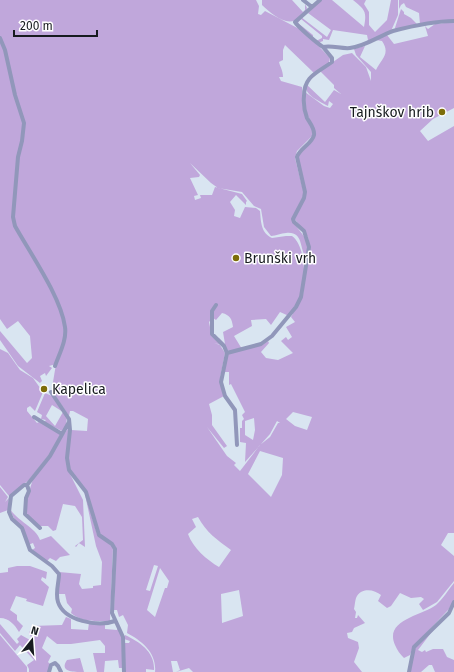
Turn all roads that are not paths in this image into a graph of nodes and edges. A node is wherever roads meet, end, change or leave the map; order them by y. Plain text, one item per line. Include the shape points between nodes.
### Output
1 (303, 0) edge
2 (320, 0) edge
3 (312, 7) junction
4 (454, 21) edge
5 (0, 38) edge
6 (322, 47) junction
7 (216, 305) dead end
8 (227, 353) junction
9 (55, 366) dead end
10 (51, 392) dead end
11 (34, 417) dead end
12 (70, 422) junction
13 (62, 434) junction
14 (237, 445) dead end
15 (27, 485) junction
16 (40, 528) dead end
17 (454, 602) edge
18 (115, 621) junction
19 (49, 672) edge
20 (61, 672) edge
21 (124, 672) edge
22 (409, 672) edge

1 - 3 street
2 - 3 street
3 - 6 street via 295,22
4 - 6 street via 393,31 369,43 349,48
5 - 9 street via 24,123 13,217 15,226 53,293 65,327 64,339
6 - 8 street via 332,58 332,62 306,81 304,110 314,131 310,142 297,157 305,195 293,219 304,231 309,247 301,297 272,336 261,344
7 - 8 street via 212,312 212,334
8 - 14 street via 221,382 225,396 235,410
10 - 12 street
11 - 13 street
12 - 13 street
12 - 18 street via 67,458 69,470 86,492 99,534 112,544 114,549 112,613
13 - 15 street via 50,456
15 - 16 street via 29,491 25,514
15 - 18 street via 16,490 11,496 9,512 12,519 22,528 30,550 59,574 57,596 62,609 88,622
17 - 22 street via 449,613 414,647
18 - 21 street via 123,636
19 - 20 street via 51,665 55,663

